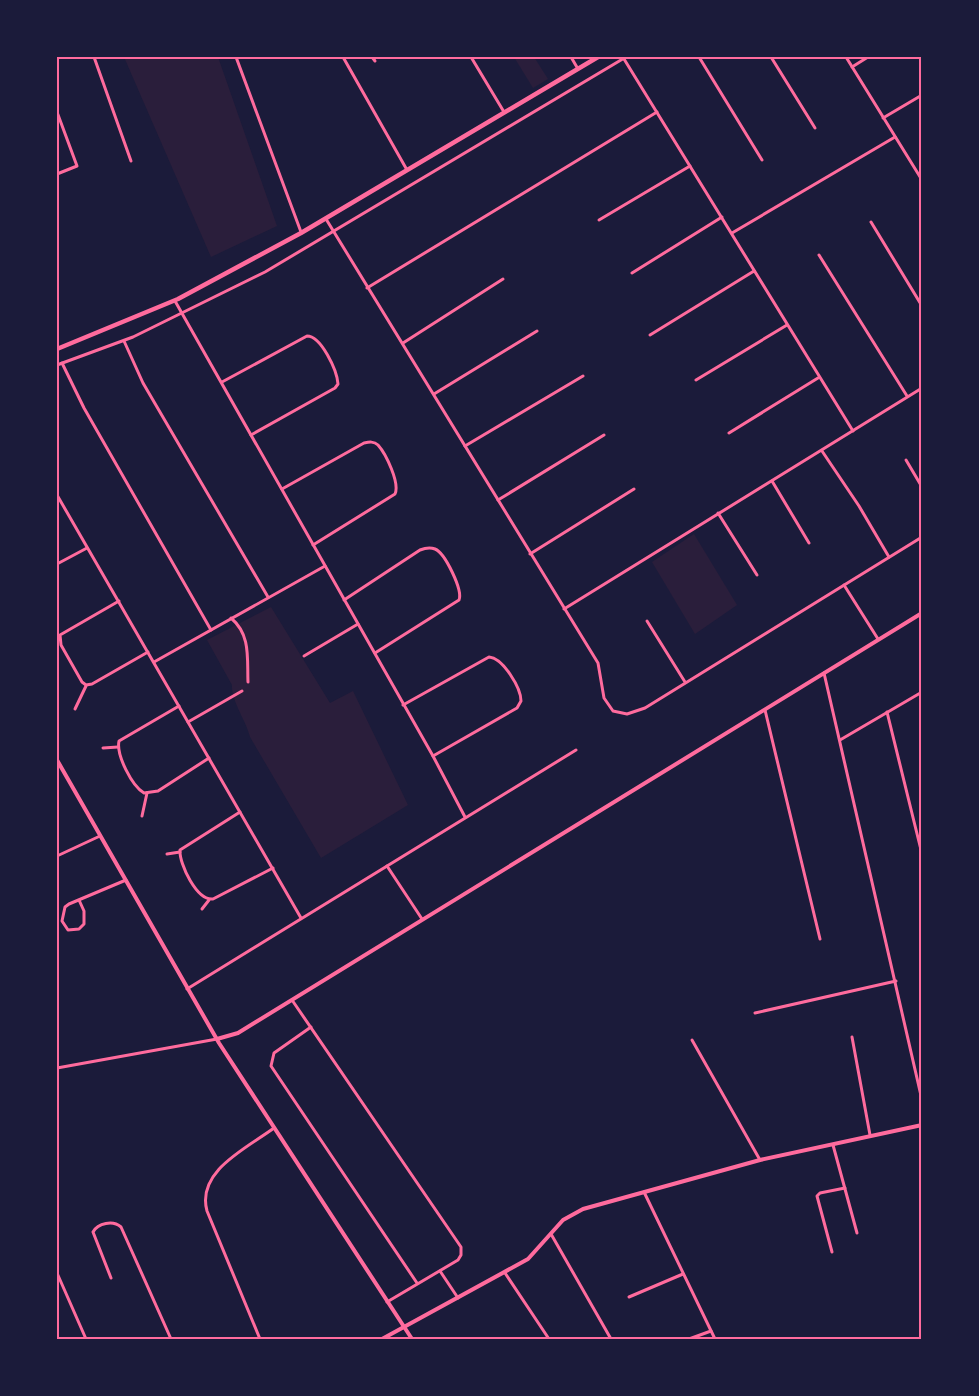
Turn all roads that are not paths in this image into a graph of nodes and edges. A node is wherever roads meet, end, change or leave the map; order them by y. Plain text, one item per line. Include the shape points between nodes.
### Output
1 (94, 57) edge
2 (236, 57) edge
3 (344, 57) edge
4 (471, 57) edge
5 (571, 57) edge
6 (598, 57) edge
7 (624, 57) edge
8 (699, 57) edge
9 (771, 57) edge
10 (846, 57) edge
11 (868, 57) edge
12 (852, 67) junction
13 (578, 69) junction
14 (922, 95) edge
15 (57, 112) edge
16 (657, 112) junction
17 (505, 114) junction
18 (883, 118) junction
19 (815, 128) dead end
20 (895, 136) junction
21 (762, 160) dead end
22 (131, 161) dead end
23 (690, 166) junction
24 (922, 170) edge
25 (407, 171) junction
26 (918, 173) junction
27 (57, 174) edge
28 (922, 180) edge
29 (722, 217) junction
30 (326, 219) junction
31 (599, 220) dead end
32 (871, 222) dead end
33 (333, 230) junction
34 (301, 233) junction
35 (732, 233) junction
36 (819, 255) dead end
37 (754, 272) junction
38 (632, 273) dead end
39 (503, 279) dead end
40 (367, 288) junction
41 (175, 301) junction
42 (922, 306) edge
43 (181, 314) junction
44 (787, 325) junction
45 (537, 331) dead end
46 (650, 336) dead end
47 (124, 341) junction
48 (403, 343) junction
49 (57, 349) edge
50 (62, 363) junction
51 (57, 365) edge
52 (582, 376) dead end
53 (818, 378) junction
54 (696, 380) dead end
55 (222, 382) junction
56 (922, 388) edge
57 (434, 394) junction
58 (907, 397) junction
59 (853, 430) junction
60 (729, 433) dead end
61 (251, 435) junction
62 (604, 435) dead end
63 (465, 446) junction
64 (822, 451) junction
65 (906, 460) dead end
66 (772, 481) junction
67 (922, 487) edge
68 (282, 489) junction
69 (634, 489) dead end
70 (57, 495) edge
71 (498, 500) junction
72 (718, 513) junction
73 (922, 537) edge
74 (809, 543) dead end
75 (313, 545) junction
76 (87, 548) junction
77 (530, 554) junction
78 (889, 557) junction
79 (57, 564) edge
80 (325, 566) junction
81 (757, 575) dead end
82 (844, 585) junction
83 (268, 597) junction
84 (344, 600) junction
85 (119, 601) junction
86 (564, 609) junction
87 (922, 613) edge
88 (231, 618) junction
89 (647, 621) dead end
90 (358, 624) junction
91 (211, 630) junction
92 (58, 638) edge
93 (878, 640) junction
94 (148, 652) junction
95 (375, 653) junction
96 (304, 656) dead end
97 (154, 662) junction
98 (824, 673) junction
99 (248, 682) dead end
100 (685, 682) junction
101 (86, 685) junction
102 (242, 692) dead end
103 (922, 692) edge
104 (403, 705) junction
105 (179, 706) junction
106 (75, 709) dead end
107 (765, 710) junction
108 (888, 712) junction
109 (189, 722) junction
110 (840, 740) junction
111 (118, 747) junction
112 (103, 748) dead end
113 (576, 750) dead end
114 (433, 756) junction
115 (209, 758) junction
116 (57, 760) edge
117 (147, 793) junction
118 (240, 812) junction
119 (142, 816) dead end
120 (465, 817) junction
121 (100, 836) junction
122 (180, 852) junction
123 (167, 854) dead end
124 (922, 854) edge
125 (57, 856) edge
126 (387, 866) junction
127 (273, 868) junction
128 (126, 880) junction
129 (79, 900) junction
130 (209, 900) junction
131 (202, 909) dead end
132 (301, 918) junction
133 (423, 920) junction
134 (820, 939) dead end
135 (896, 981) junction
136 (187, 989) junction
137 (292, 1000) junction
138 (755, 1013) dead end
139 (310, 1027) junction
140 (852, 1037) dead end
141 (217, 1039) junction
142 (692, 1040) dead end
143 (57, 1068) edge
144 (920, 1079) edge
145 (922, 1100) edge
146 (922, 1125) edge
147 (274, 1128) junction
148 (870, 1135) junction
149 (832, 1143) junction
150 (760, 1160) junction
151 (845, 1188) junction
152 (643, 1191) junction
153 (857, 1233) dead end
154 (551, 1234) junction
155 (832, 1252) dead end
156 (440, 1271) junction
157 (57, 1273) edge
158 (505, 1273) junction
159 (683, 1274) junction
160 (111, 1278) dead end
161 (417, 1283) junction
162 (629, 1297) dead end
163 (458, 1298) junction
164 (387, 1302) junction
165 (404, 1328) junction
166 (711, 1331) junction
167 (86, 1339) edge
168 (171, 1339) edge
169 (260, 1339) edge
170 (382, 1339) edge
171 (412, 1339) edge
172 (549, 1339) edge
173 (611, 1339) edge
174 (689, 1339) edge
175 (715, 1339) edge

1 - 22 street
2 - 34 street
3 - 25 street
4 - 17 street
5 - 13 street
6 - 13 main road
7 - 16 street
7 - 33 street
8 - 21 street
9 - 19 street
10 - 12 street
11 - 12 street
12 - 18 street
13 - 17 main road
14 - 18 street
15 - 27 street via 77,166
16 - 23 street
16 - 40 street
17 - 25 main road
18 - 20 street
20 - 26 street
20 - 35 street
23 - 29 street
23 - 31 street
24 - 26 street
25 - 30 main road
26 - 28 street
29 - 35 street
29 - 38 street
30 - 33 street
30 - 34 main road
32 - 42 street
33 - 40 street
33 - 43 street via 265,272
34 - 41 main road
35 - 37 street
36 - 58 street
37 - 44 street
37 - 46 street
39 - 48 street
40 - 48 street
41 - 43 street
41 - 49 main road
43 - 47 street
43 - 55 street
44 - 53 street
44 - 54 street
45 - 57 street
47 - 50 street
47 - 83 street via 143,383
48 - 57 street
50 - 51 street
50 - 91 street
52 - 63 street
53 - 59 street
53 - 60 street
55 - 61 street
55 - 61 street via 305,336 317,340 336,374 335,388
56 - 58 street
57 - 63 street
58 - 59 street
59 - 64 street
61 - 68 street
62 - 71 street
63 - 71 street
64 - 66 street
64 - 78 street
65 - 67 street
66 - 72 street
66 - 74 street
68 - 75 street
68 - 75 street via 364,443 378,445 397,482 395,494
69 - 77 street
70 - 76 street
71 - 77 street
72 - 81 street
72 - 86 street
73 - 78 street
75 - 80 street
76 - 79 street
76 - 85 street
77 - 86 street
78 - 82 street
80 - 83 street
80 - 84 street
82 - 93 street
82 - 100 street
83 - 88 street
84 - 90 street
84 - 95 street via 420,550 431,548 440,552 460,587 459,600
85 - 92 street via 64,630
85 - 94 street
86 - 100 street via 598,663 604,698 613,711 622,714 641,710
87 - 93 street
88 - 91 street
88 - 99 street via 247,643
89 - 100 street
90 - 95 street
90 - 96 street
91 - 97 street
92 - 101 street
93 - 98 street
94 - 97 street
94 - 101 street
95 - 104 street
97 - 105 street
98 - 107 street
98 - 110 street
101 - 106 street
102 - 109 street
103 - 108 street
104 - 114 street
104 - 114 street via 489,657 498,659 519,690 521,701 517,708
105 - 109 street
105 - 111 street via 123,738
107 - 133 street
107 - 134 street
108 - 110 street
108 - 124 street
109 - 115 street
110 - 135 street
111 - 112 street
111 - 117 street via 137,787
113 - 120 street
114 - 120 street
115 - 117 street via 158,791
115 - 118 street
116 - 121 street
117 - 119 street
118 - 122 street
118 - 127 street
120 - 126 street
121 - 125 street
121 - 128 street
122 - 123 street
122 - 130 street via 199,893
126 - 132 street
126 - 133 street
127 - 130 street
127 - 132 street
128 - 129 street
128 - 136 street
129 - 129 street via 84,924 80,929 68,930 62,921 62,911
130 - 131 street
132 - 136 street
133 - 137 street
135 - 138 street
135 - 144 street
136 - 141 street
137 - 139 street
137 - 141 street via 238,1033
139 - 156 street via 460,1244 459,1259
139 - 161 street via 274,1053 271,1066
140 - 148 street
141 - 143 street
141 - 147 street
142 - 150 street
144 - 145 street
146 - 148 street
147 - 164 street
147 - 169 street via 221,1167 205,1193 207,1212
148 - 149 street
149 - 150 street
149 - 151 street
150 - 152 street
151 - 153 street
151 - 155 street via 817,1196
152 - 154 street via 576,1212
152 - 159 street
154 - 158 street via 532,1256
154 - 173 street
156 - 161 street
156 - 163 street
157 - 167 street
158 - 163 street
158 - 172 street
159 - 162 street
159 - 166 street
160 - 168 street via 93,1232 101,1225 116,1223
161 - 164 street
163 - 165 street
164 - 165 street
165 - 170 street
165 - 171 street
166 - 174 street
166 - 175 street

